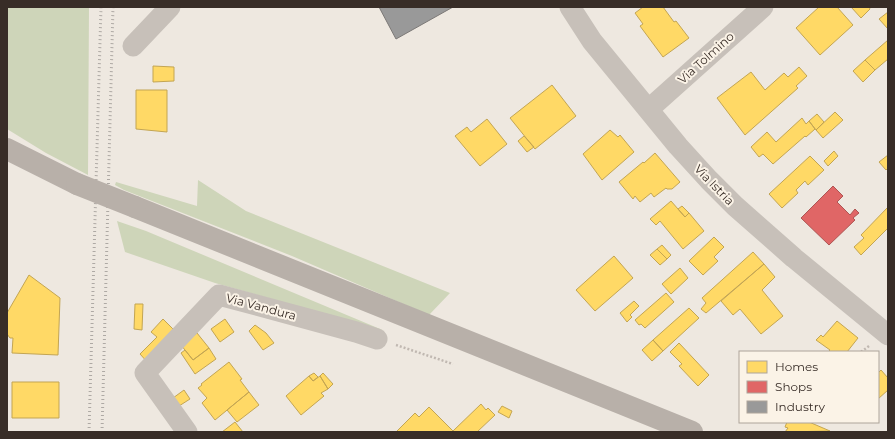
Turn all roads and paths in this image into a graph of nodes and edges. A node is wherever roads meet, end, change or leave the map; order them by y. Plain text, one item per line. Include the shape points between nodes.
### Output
1 (170, 7) edge
2 (570, 7) edge
3 (764, 7) edge
4 (133, 46) dead end
5 (649, 109) junction
6 (7, 149) edge
7 (888, 335) edge
8 (376, 339) joint
9 (453, 364) dead end
10 (691, 431) edge
11 (187, 432) edge

1 - 4 street
2 - 5 street, Via Istria via 592,41
3 - 5 street, Via Tolmino
5 - 7 street, Via Istria via 678,146 735,206
6 - 10 main road, bridge via 77,184
8 - 9 path
8 - 11 street, Via Vandura via 219,295 145,373

